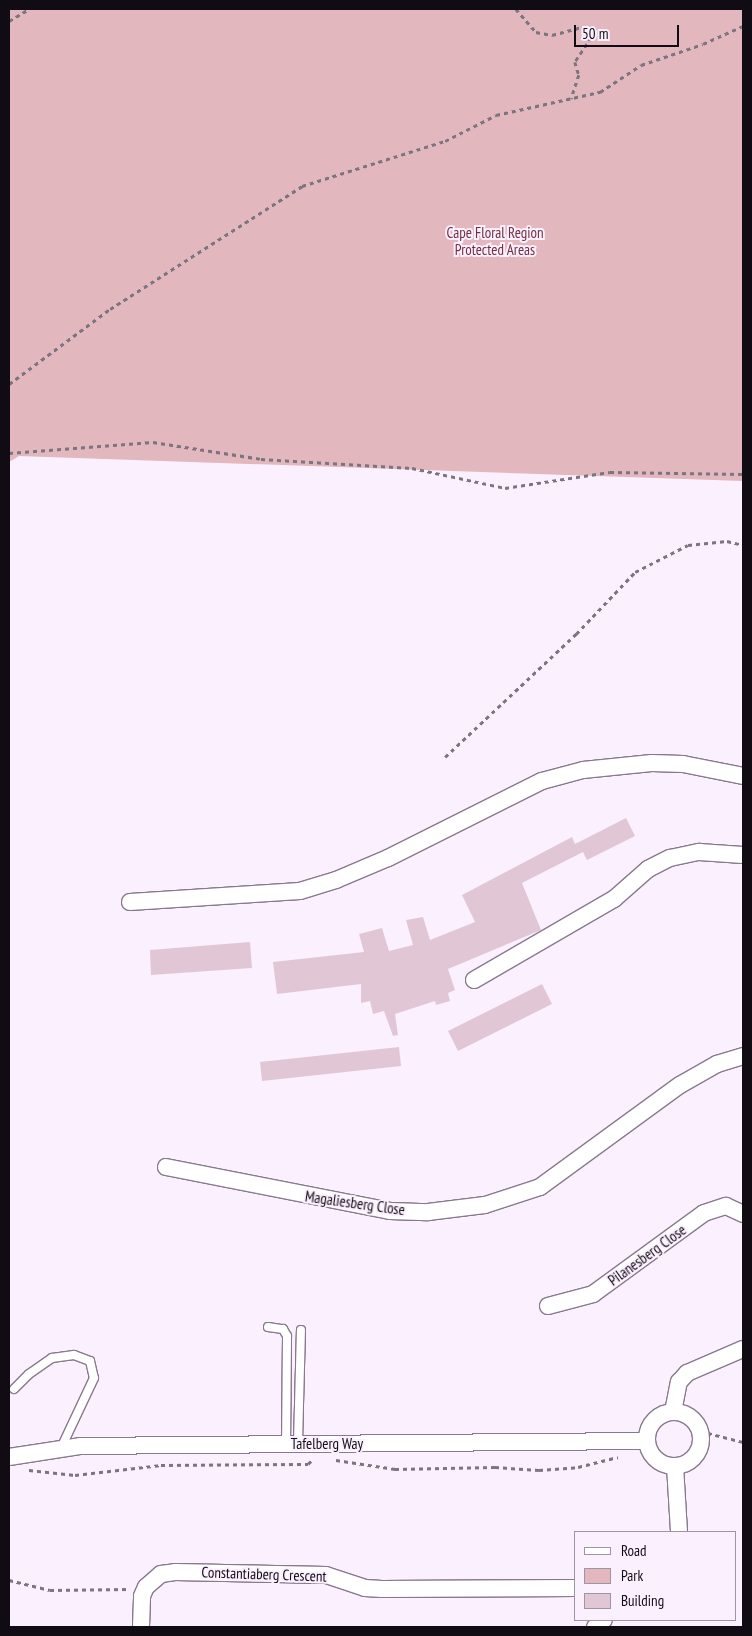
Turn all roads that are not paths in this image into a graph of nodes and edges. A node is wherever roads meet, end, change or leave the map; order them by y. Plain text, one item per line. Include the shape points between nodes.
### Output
1 (743, 776) edge
2 (743, 855) edge
3 (130, 902) dead end
4 (474, 980) dead end
5 (743, 1056) edge
6 (166, 1167) dead end
7 (743, 1214) edge
8 (548, 1306) dead end
9 (268, 1327) dead end
10 (301, 1330) dead end
11 (743, 1349) edge
12 (14, 1390) dead end
13 (674, 1412) junction
14 (646, 1441) junction
15 (292, 1443) junction
16 (57, 1448) junction
17 (15, 1461) edge
18 (675, 1466) junction
19 (679, 1531) edge
20 (574, 1588) edge
21 (141, 1627) edge

1 - 3 street via 660,763 583,770 542,781 388,858 300,891
2 - 4 street via 698,852 670,858 648,869 614,899
5 - 6 street, Magaliesberg Close via 717,1064 680,1085 540,1186 485,1206 428,1212 390,1211
7 - 8 street, Pilanesberg Close via 726,1206 704,1213 593,1294
9 - 15 lane via 283,1329 287,1336
10 - 15 lane
11 - 13 street via 687,1373 679,1382
12 - 16 lane via 29,1374 52,1358 74,1355 90,1361 94,1378
13 - 14 street via 656,1418 650,1424
13 - 18 street via 689,1416 700,1431 696,1454
14 - 15 street, Tafelberg Way
14 - 18 street via 652,1456 666,1465
15 - 16 street, Tafelberg Way
16 - 17 street, Tafelberg Way
18 - 19 street
20 - 21 street, Constantiaberg Crescent via 382,1589 365,1588 326,1575 175,1572 162,1574 146,1587 142,1596

